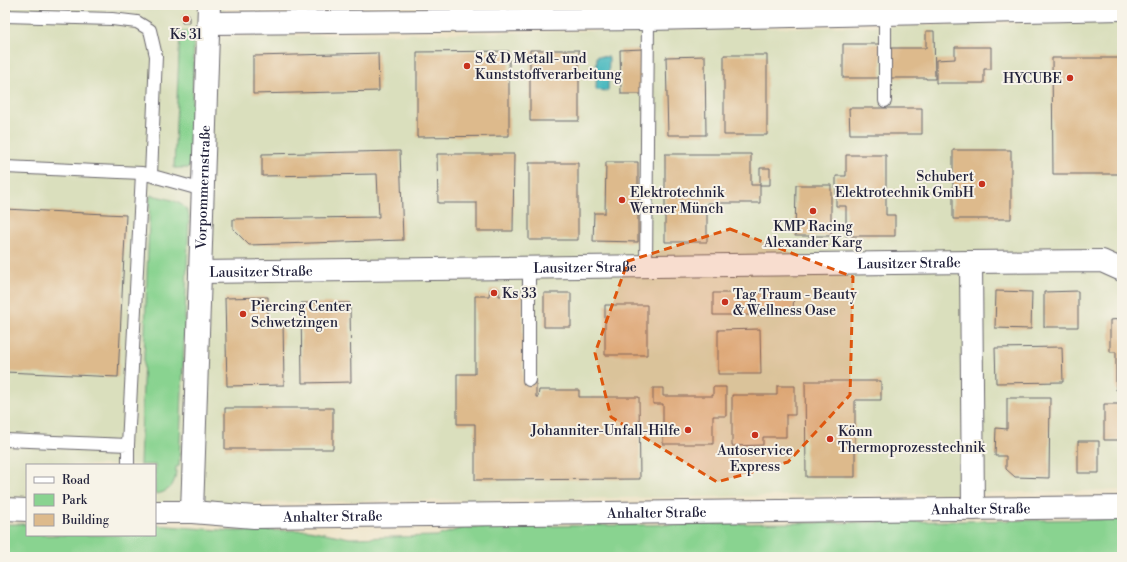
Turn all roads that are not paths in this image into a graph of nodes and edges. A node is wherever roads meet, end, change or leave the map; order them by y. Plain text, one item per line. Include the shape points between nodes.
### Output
1 (1122, 9) edge
2 (209, 14) edge
3 (885, 14) junction
4 (5, 16) edge
5 (648, 19) junction
6 (884, 101) dead end
7 (5, 167) edge
8 (146, 174) junction
9 (203, 190) junction
10 (971, 262) junction
11 (646, 267) junction
12 (529, 268) junction
13 (1122, 270) edge
14 (200, 272) junction
15 (529, 380) dead end
16 (5, 440) edge
17 (128, 444) junction
18 (128, 464) edge
19 (1122, 507) edge
20 (5, 509) edge
21 (973, 509) junction
22 (26, 510) edge
23 (156, 512) edge
24 (192, 512) junction

1 - 3 street
2 - 5 street
2 - 9 street, Vorpommernstraße
3 - 5 street
3 - 6 lane
4 - 8 lane via 112,18 137,22 150,30 156,56
5 - 11 lane
7 - 8 lane
8 - 9 lane
8 - 17 lane
9 - 14 street, Vorpommernstraße
10 - 11 street, Lausitzer Straße
10 - 13 street, Lausitzer Straße via 1102,261
10 - 21 street, Lausitzer Straße
11 - 12 street, Lausitzer Straße
12 - 14 street, Lausitzer Straße
12 - 15 lane
14 - 24 street, Vorpommernstraße
16 - 17 lane
17 - 18 lane
19 - 21 street, Anhalter Straße
20 - 22 street
21 - 24 street, Anhalter Straße via 254,517
23 - 24 street, Anhalter Straße

